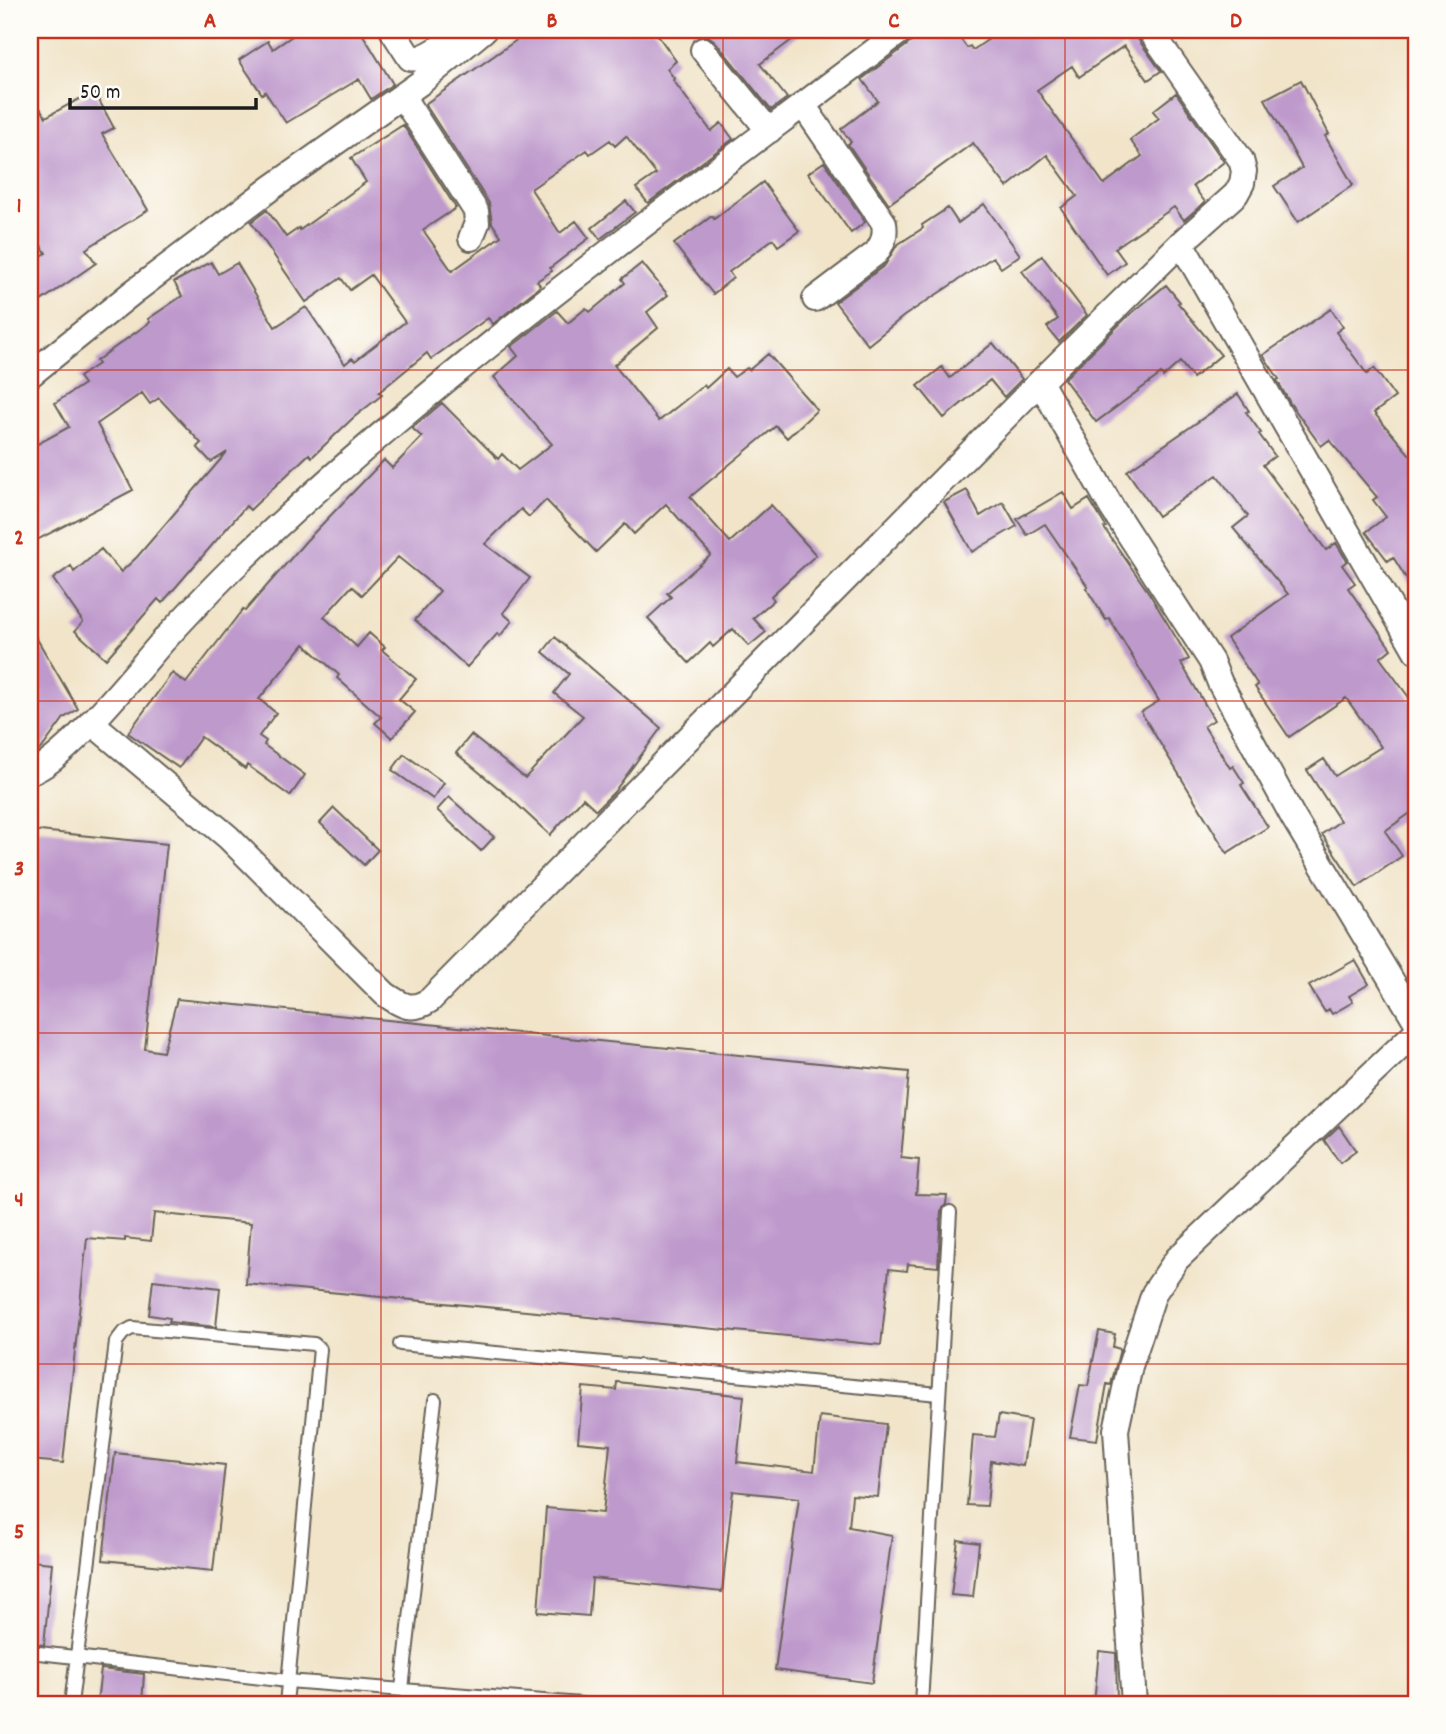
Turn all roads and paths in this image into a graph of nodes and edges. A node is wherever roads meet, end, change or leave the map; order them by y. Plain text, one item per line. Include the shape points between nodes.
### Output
1 (392, 30) edge
2 (902, 30) edge
3 (1150, 30) edge
4 (474, 31) edge
5 (704, 50) dead end
6 (431, 52) junction
7 (412, 90) junction
8 (803, 105) junction
9 (769, 131) junction
10 (471, 238) dead end
11 (1181, 243) junction
12 (815, 299) dead end
13 (30, 375) edge
14 (1040, 382) junction
15 (1416, 651) edge
16 (91, 722) junction
17 (30, 772) edge
18 (1416, 1021) edge
19 (1416, 1032) edge
20 (950, 1212) dead end
21 (400, 1345) dead end
22 (939, 1394) junction
23 (435, 1400) dead end
24 (30, 1652) edge
25 (76, 1657) junction
26 (288, 1681) junction
27 (402, 1689) junction
28 (538, 1703) edge
29 (71, 1704) edge
30 (286, 1704) edge
31 (581, 1704) edge
32 (921, 1704) edge
33 (1134, 1704) edge

1 - 6 street via 410,58 423,58
2 - 8 street
3 - 11 street via 1241,160 1244,171 1236,194
4 - 6 street
4 - 7 street
5 - 9 street
6 - 7 street
7 - 10 street via 476,211
7 - 13 street via 271,188
8 - 9 street
8 - 12 street via 884,223 886,233 876,253
9 - 16 street via 500,336 359,452 201,601
11 - 14 street
11 - 15 street
14 - 16 street via 420,1006 407,1006 386,994 228,837
14 - 18 street via 1112,508 1211,661 1293,817
16 - 17 street via 45,766
19 - 33 street via 1177,1259 1154,1293 1130,1366 1116,1430
20 - 22 lane
21 - 22 lane
22 - 32 lane
23 - 27 lane
24 - 25 lane
25 - 26 lane
25 - 26 lane via 116,1342 122,1333 132,1328 314,1344 321,1354
25 - 29 lane
26 - 27 lane
26 - 30 lane
27 - 28 lane
28 - 31 lane

